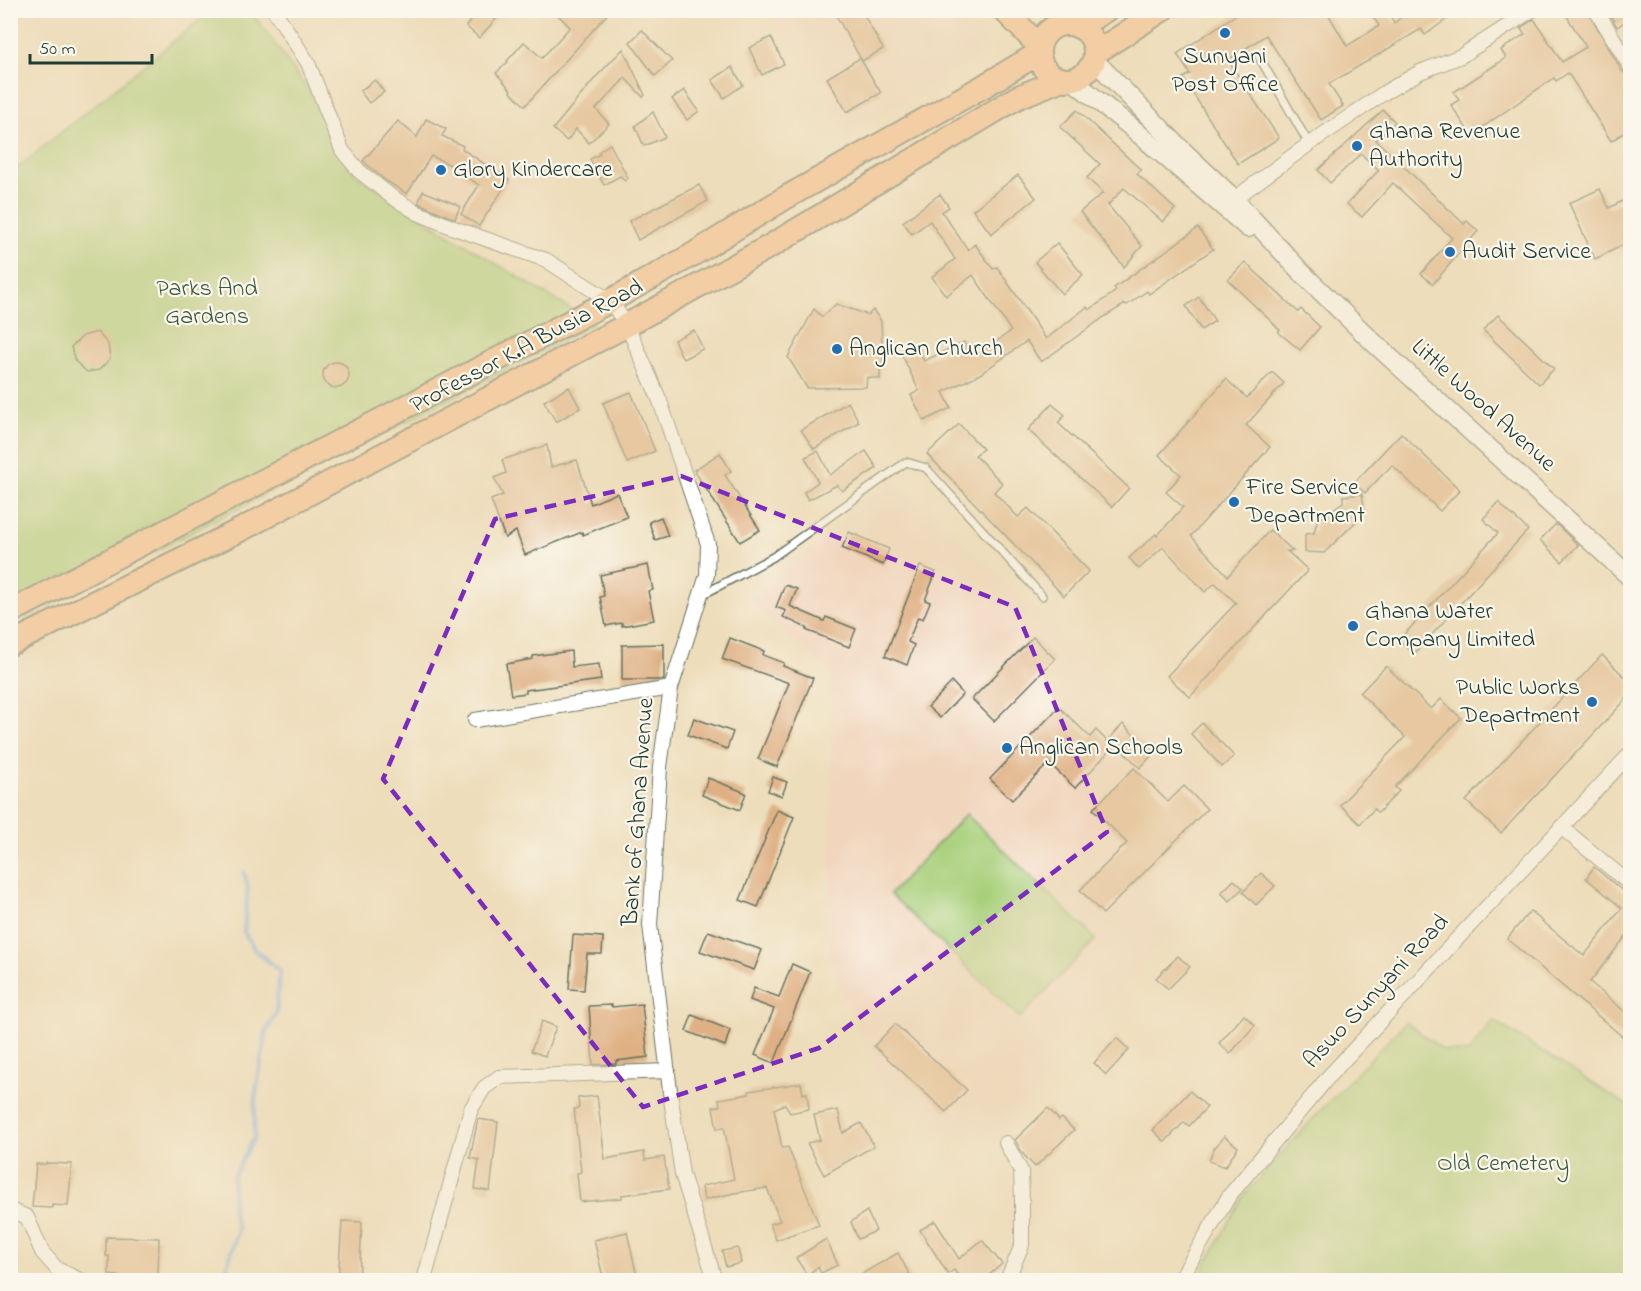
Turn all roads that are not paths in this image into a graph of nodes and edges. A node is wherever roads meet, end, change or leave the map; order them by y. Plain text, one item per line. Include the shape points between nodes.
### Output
1 (274, 10) edge
2 (1004, 10) edge
3 (1106, 10) edge
4 (1162, 10) edge
5 (1532, 10) edge
6 (1596, 10) edge
7 (1064, 20) edge
8 (1039, 49) junction
9 (1258, 55) dead end
10 (1094, 56) junction
11 (1630, 66) edge
12 (1066, 80) junction
13 (1309, 144) junction
14 (1234, 199) junction
15 (1302, 273) junction
16 (610, 302) junction
17 (627, 325) junction
18 (1630, 577) edge
19 (702, 595) junction
20 (1042, 596) dead end
21 (10, 612) edge
22 (10, 644) edge
23 (671, 688) junction
24 (475, 720) dead end
25 (1630, 754) edge
26 (1561, 827) junction
27 (1630, 884) edge
28 (668, 1071) junction
29 (1006, 1143) dead end
30 (10, 1210) edge
31 (80, 1281) edge
32 (424, 1281) edge
33 (715, 1281) edge
34 (1007, 1281) edge
35 (1182, 1281) edge

1 - 16 street via 308,63 342,150 359,171 418,213 546,260
2 - 8 main road
3 - 7 main road
4 - 10 main road
5 - 13 street via 1461,56 1393,88
6 - 11 street
7 - 8 main road via 1048,31
7 - 10 main road via 1091,38
8 - 12 main road via 1047,73
8 - 16 main road, Professor K.A Busia Road via 984,86
9 - 13 lane
10 - 12 main road via 1086,73
10 - 14 street, Little Wood Avenue
12 - 15 street, Little Wood Avenue via 1131,127
12 - 17 main road, Professor K.A Busia Road via 1018,97 774,244
13 - 14 street
14 - 15 street, Little Wood Avenue
15 - 18 street, Little Wood Avenue
16 - 17 street, Bank of Ghana Avenue
16 - 21 main road, Professor K.A Busia Road
17 - 19 street, Bank of Ghana Avenue via 660,401 708,544
17 - 22 main road, Professor K.A Busia Road via 244,528
19 - 20 lane via 773,557 906,462 926,468
19 - 23 street, Bank of Ghana Avenue
23 - 24 street
23 - 28 street, Bank of Ghana Avenue via 660,767 650,925
25 - 26 street, Asuo Sunyani Road
26 - 27 street
26 - 35 street, Asuo Sunyani Road via 1330,1075 1229,1196
28 - 32 street via 499,1077 484,1088 471,1109
28 - 33 street, Bank of Ghana Avenue via 682,1174
29 - 34 street via 1021,1171 1022,1245
30 - 31 street via 27,1217 42,1252 57,1269

